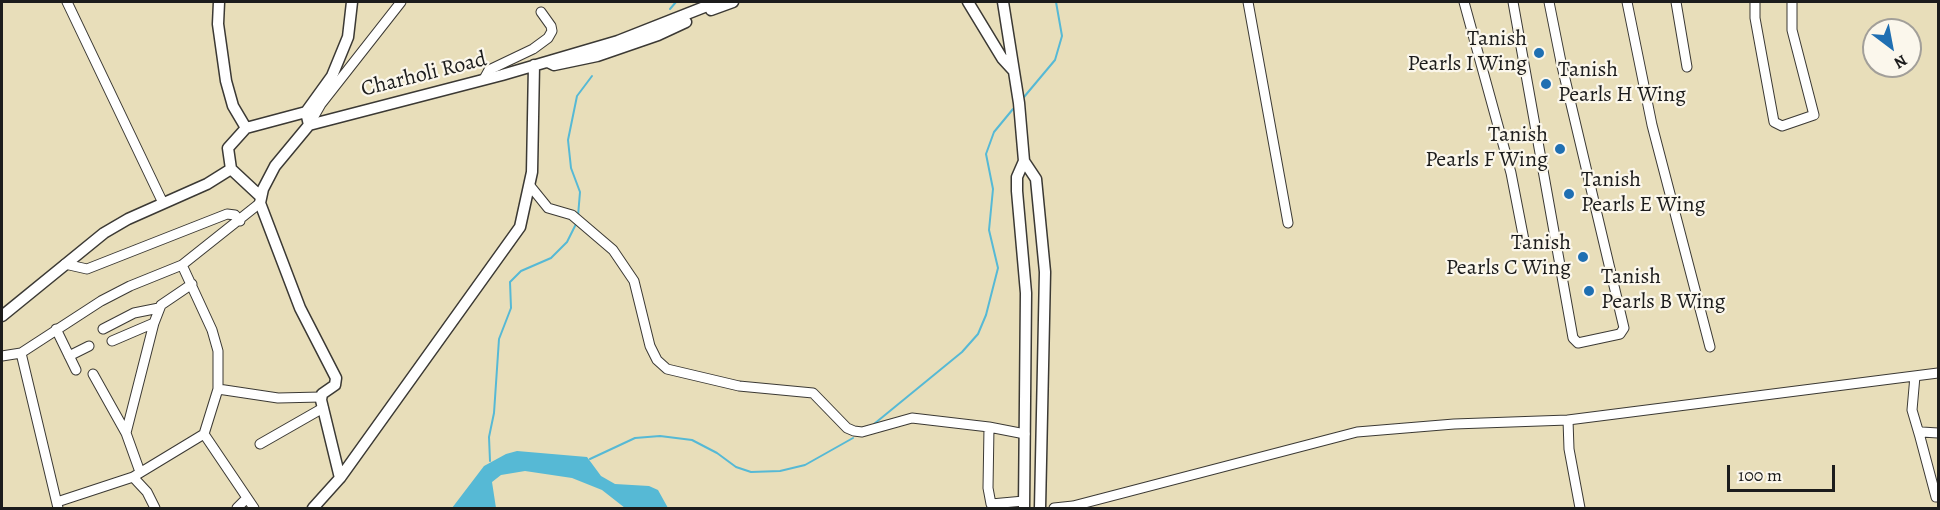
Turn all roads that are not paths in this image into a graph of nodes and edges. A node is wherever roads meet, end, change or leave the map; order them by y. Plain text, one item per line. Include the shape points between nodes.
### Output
1 (67, 2) edge
2 (219, 2) edge
3 (352, 2) edge
4 (401, 2) edge
5 (717, 2) edge
6 (733, 2) edge
7 (968, 2) edge
8 (1004, 2) edge
9 (1248, 2) edge
10 (1464, 2) edge
11 (1513, 2) edge
12 (1549, 2) edge
13 (1627, 2) edge
14 (1676, 2) edge
15 (1755, 2) edge
16 (1792, 2) edge
17 (706, 9) junction
18 (541, 12) dead end
19 (534, 65) junction
20 (1687, 67) dead end
21 (1014, 70) junction
22 (484, 79) junction
23 (306, 112) junction
24 (309, 125) junction
25 (246, 128) junction
26 (1024, 161) junction
27 (231, 169) junction
28 (531, 187) junction
29 (260, 200) junction
30 (164, 203) junction
31 (240, 221) junction
32 (1288, 223) dead end
33 (1524, 240) dead end
34 (65, 264) junction
35 (182, 266) junction
36 (192, 285) junction
37 (159, 308) junction
38 (2, 316) edge
39 (154, 323) junction
40 (56, 329) junction
41 (103, 329) dead end
42 (112, 341) dead end
43 (89, 346) dead end
44 (1710, 347) dead end
45 (21, 352) junction
46 (2, 356) edge
47 (69, 356) junction
48 (76, 370) dead end
49 (1938, 373) edge
50 (93, 374) dead end
51 (1915, 376) junction
52 (218, 389) junction
53 (322, 402) junction
54 (1568, 420) junction
55 (989, 427) junction
56 (126, 433) junction
57 (1938, 433) edge
58 (204, 434) junction
59 (1025, 434) junction
60 (1920, 437) junction
61 (260, 444) dead end
62 (136, 474) junction
63 (340, 478) junction
64 (247, 498) junction
65 (1938, 498) edge
66 (58, 505) edge
67 (1024, 505) edge
68 (155, 508) edge
69 (237, 508) edge
70 (254, 508) edge
71 (313, 508) edge
72 (1040, 508) edge
73 (1054, 508) edge
74 (1580, 508) edge

1 - 30 street
2 - 25 street via 226,81
3 - 23 street via 348,37 332,76
4 - 24 street
5 - 17 street, Charholi Road
6 - 17 street, Charholi Road
7 - 21 street
8 - 21 street
9 - 32 street
10 - 33 street via 1511,173
11 - 12 street via 1573,338 1578,344 1620,334 1624,328
13 - 44 street via 1652,125
14 - 20 street
15 - 16 street via 1774,122 1782,126 1815,115 1792,30
17 - 19 street, Charholi Road via 658,35 597,56
18 - 22 street via 551,26 548,38 489,70
19 - 22 street, Charholi Road
19 - 28 street
21 - 26 street
22 - 24 street, Charholi Road
23 - 24 street
23 - 25 street
24 - 29 street via 275,166
25 - 27 street via 228,148
26 - 59 street via 1017,177 1017,191 1026,292
26 - 72 street via 1036,179 1045,272
27 - 29 street
27 - 30 street
28 - 55 street via 548,208 572,215 613,250 634,281 646,334 657,360 667,369 739,386 813,393 854,431 912,418
28 - 63 street via 520,227 504,253
29 - 31 street
29 - 53 street via 300,308 336,378
30 - 34 street via 110,229
31 - 34 street via 235,214 227,214 87,269
31 - 35 street
34 - 38 street
35 - 36 street
35 - 40 street via 130,286
36 - 37 street
36 - 52 street via 216,340
37 - 39 street
37 - 41 street via 134,313
39 - 42 street
39 - 56 street
40 - 45 street
40 - 47 street
43 - 47 street
45 - 46 street
45 - 66 street
47 - 48 street
49 - 51 street
50 - 56 street
51 - 54 street
51 - 60 street via 1912,410
52 - 53 street
52 - 58 street
53 - 61 street
53 - 63 street
54 - 73 street via 1454,423 1357,432
54 - 74 street
55 - 59 street
55 - 67 street via 991,504
56 - 62 street
57 - 60 street via 1922,432
58 - 62 street
58 - 64 street
59 - 67 street
60 - 65 street
62 - 66 street
62 - 68 street
63 - 71 street
64 - 69 street
64 - 70 street

